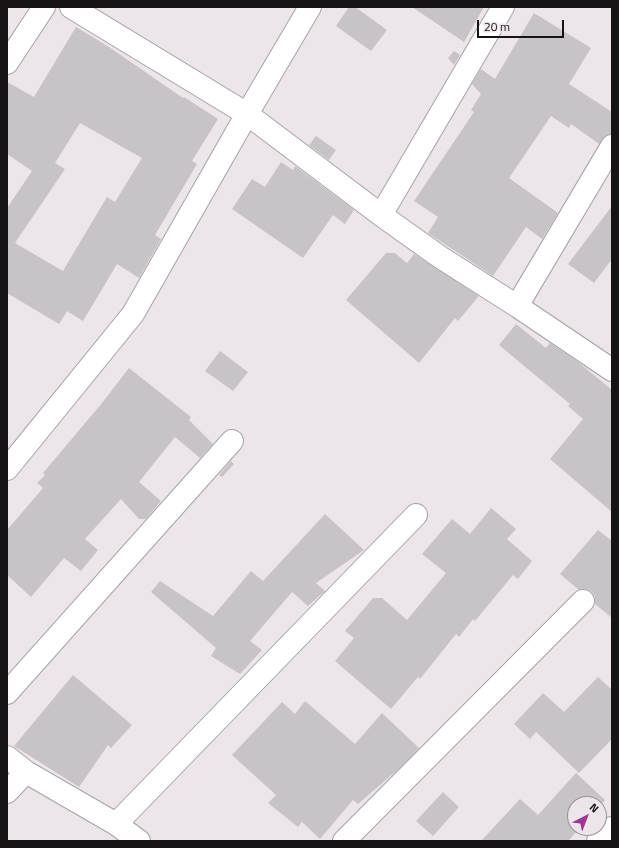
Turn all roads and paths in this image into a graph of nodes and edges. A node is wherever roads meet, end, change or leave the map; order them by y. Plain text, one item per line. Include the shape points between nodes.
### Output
1 (44, 7) edge
2 (71, 7) edge
3 (310, 7) edge
4 (503, 7) edge
5 (101, 15) edge
6 (7, 63) edge
7 (247, 114) junction
8 (612, 146) edge
9 (381, 215) junction
10 (517, 306) junction
11 (612, 370) edge
12 (232, 441) dead end
13 (7, 469) edge
14 (416, 515) dead end
15 (583, 601) dead end
16 (7, 693) edge
17 (7, 756) edge
18 (26, 772) junction
19 (7, 792) edge
20 (116, 824) junction
21 (612, 828) edge
22 (139, 841) edge
23 (344, 841) edge
24 (598, 841) edge

1 - 6 street
2 - 5 street
3 - 7 street
4 - 9 street
5 - 7 street
7 - 9 street
7 - 13 street via 133,314
8 - 10 street
9 - 10 street via 440,257
10 - 11 street
12 - 16 street
14 - 20 street
15 - 23 street
17 - 18 street
18 - 19 street
18 - 20 street
20 - 22 street
21 - 24 street

